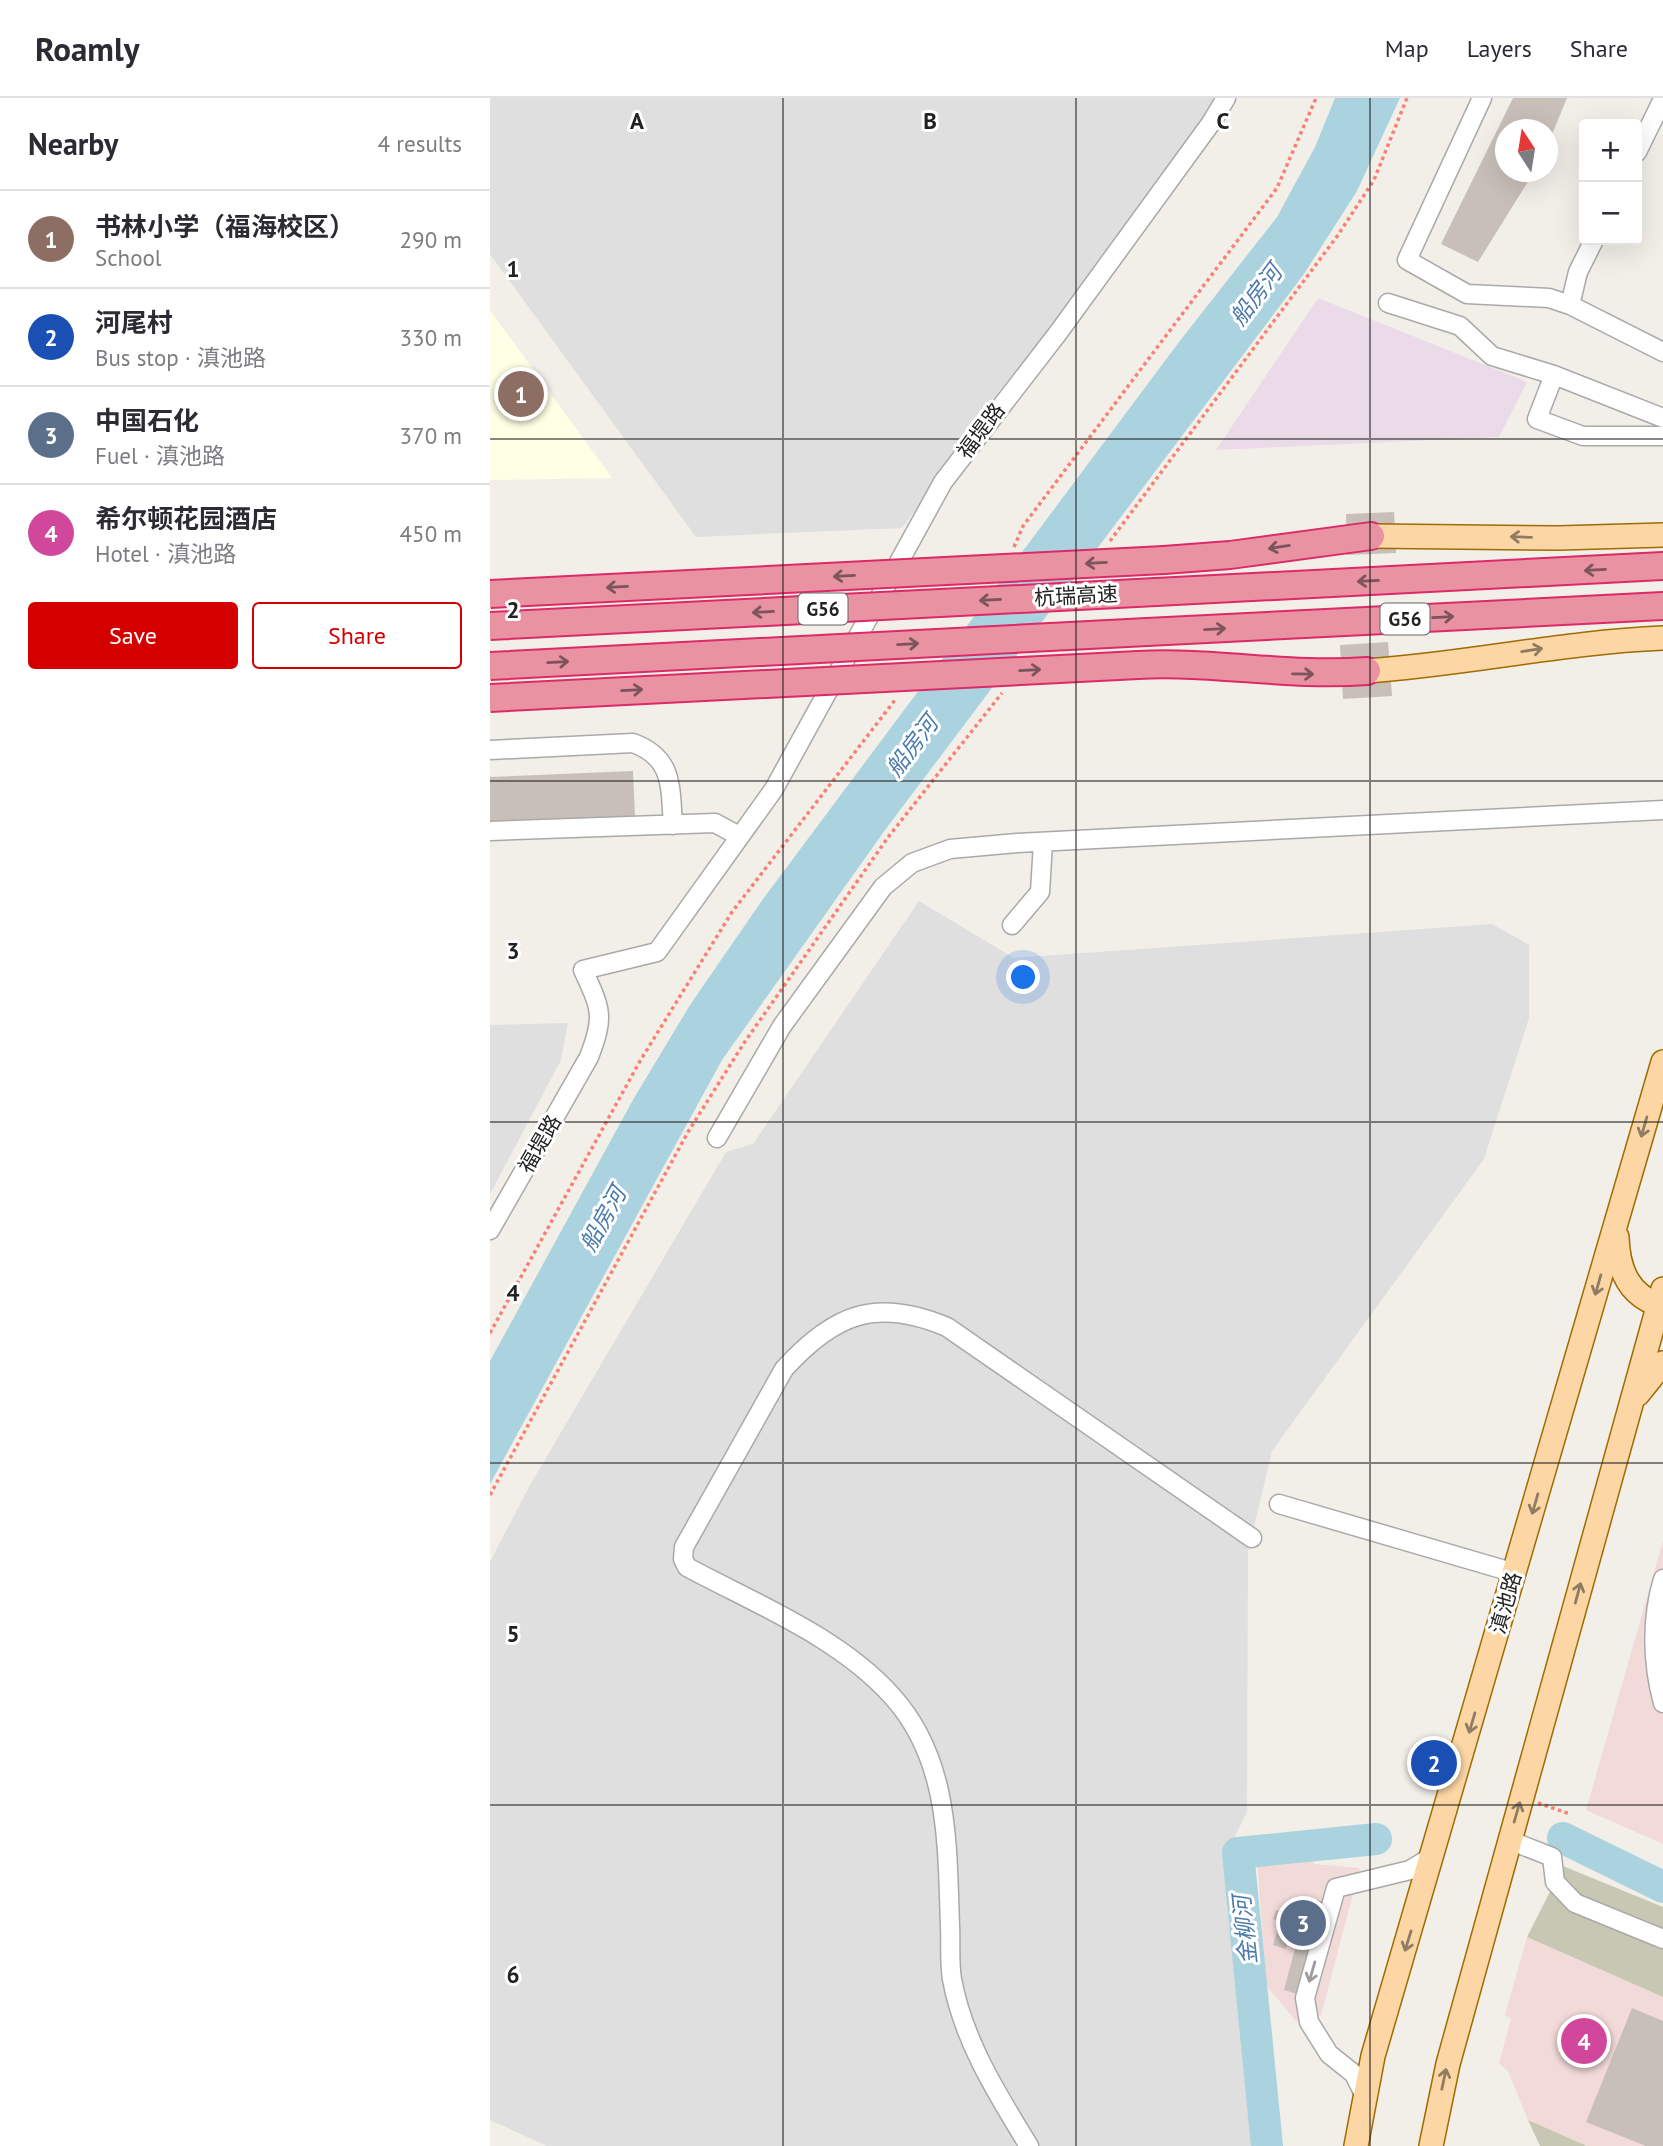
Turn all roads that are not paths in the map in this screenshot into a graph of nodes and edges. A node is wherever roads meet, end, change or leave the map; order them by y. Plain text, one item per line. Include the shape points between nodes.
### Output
1 (1226, 98) edge
2 (1482, 98) edge
3 (1663, 99) edge
4 (1642, 142) edge
5 (1592, 245) edge
6 (1388, 303) dead end
7 (1570, 305) junction
8 (1663, 352) edge
9 (1555, 374) junction
10 (1663, 418) edge
11 (1663, 436) edge
12 (1663, 534) edge
13 (1371, 536) joint
14 (1663, 566) edge
15 (490, 594) edge
16 (1663, 606) edge
17 (490, 626) edge
18 (1663, 638) edge
19 (490, 666) edge
20 (1367, 671) joint
21 (490, 698) edge
22 (490, 750) edge
23 (1663, 810) edge
24 (673, 825) junction
25 (490, 831) edge
26 (739, 836) junction
27 (1043, 844) junction
28 (1013, 925) dead end
29 (1663, 1062) edge
30 (717, 1138) dead end
31 (1617, 1220) junction
32 (490, 1230) edge
33 (1662, 1300) edge
34 (1663, 1363) edge
35 (1628, 1412) junction
36 (1279, 1504) dead end
37 (1252, 1538) dead end
38 (1515, 1573) junction
39 (1663, 1579) edge
40 (1663, 1703) edge
41 (1510, 1840) junction
42 (1433, 1856) junction
43 (1663, 1939) edge
44 (1365, 2096) junction
45 (1029, 2146) edge
46 (1356, 2146) edge
47 (1431, 2146) edge

1 - 26 street, 福堤路 via 1058,333 943,482 774,789
2 - 7 street via 1408,260 1467,295 1549,299
3 - 4 street
5 - 7 street via 1578,272
6 - 9 street via 1461,326 1492,356
7 - 8 street
9 - 10 street
9 - 11 street via 1537,419 1583,436
12 -> 13 main road
13 -> 15 highway, bridge via 1164,560
14 -> 17 highway, 杭瑞高速 / G56, bridge
19 -> 16 highway, 杭瑞高速 / G56, bridge
20 -> 18 main road
21 -> 20 highway, bridge via 1138,665 1202,664 1285,673
22 - 24 street via 633,743 649,749 667,772
23 - 27 street
24 - 25 street
24 - 26 street via 715,823
26 - 32 street, 福堤路 via 657,952 583,970 598,1002 601,1027 589,1057
27 - 28 street via 1040,892
27 - 30 street via 950,849 912,863 883,887 782,1026
29 -> 31 main road, 滇池路
31 - 33 main road via 1620,1265 1627,1282 1638,1296
31 -> 38 main road, 滇池路
33 - 35 main road
34 - 35 main road
41 -> 35 main road
36 - 38 street
37 - 45 street via 947,1326 918,1315 890,1312 857,1315 831,1325 784,1369 684,1547 687,1567 813,1634 862,1667 916,1726 933,1763 946,1819 952,1979 989,2081
38 -> 42 main road, 滇池路
39 - 40 street via 1654,1644
41 - 43 street via 1552,1857 1555,1882 1575,1903
47 -> 41 main road via 1448,2064
42 -> 44 main road, 滇池路
42 -> 44 street via 1410,1870 1336,1888 1305,1998 1309,2022 1329,2054 1354,2074
44 - 46 main road, 滇池路

